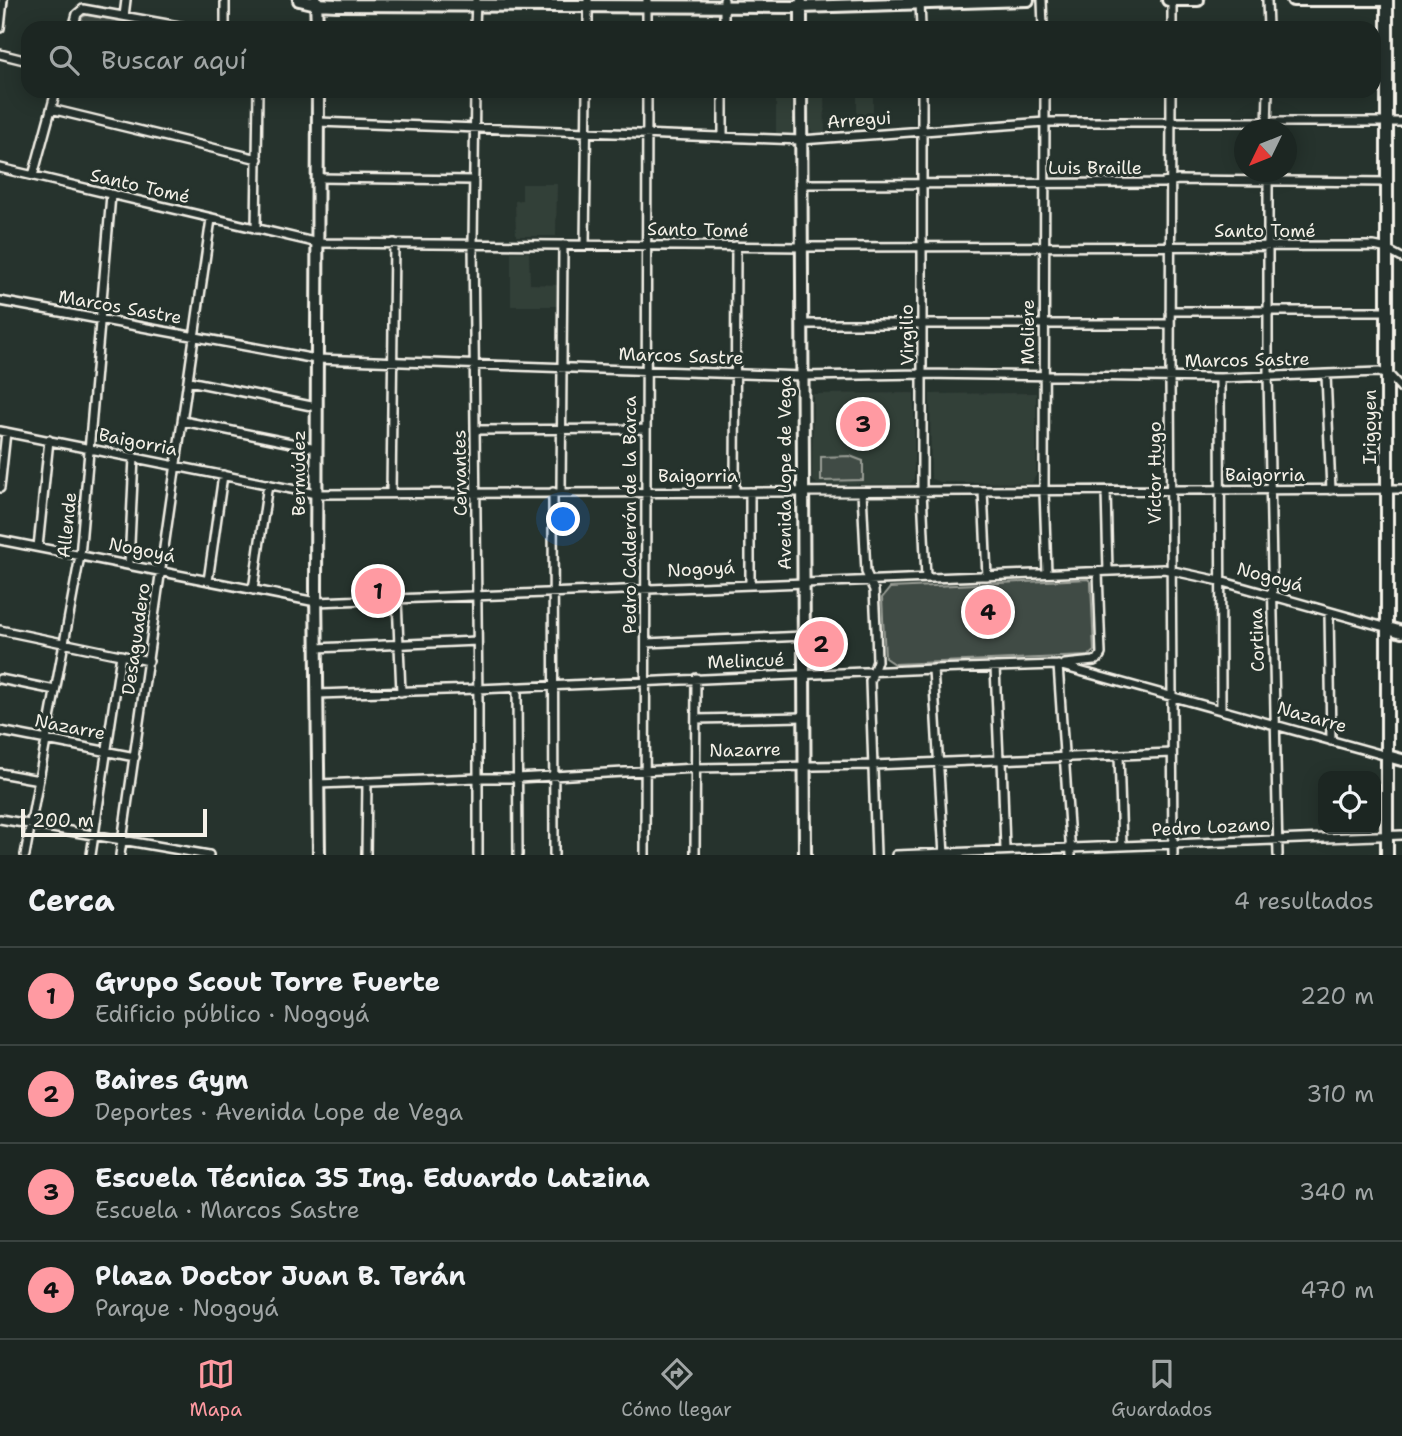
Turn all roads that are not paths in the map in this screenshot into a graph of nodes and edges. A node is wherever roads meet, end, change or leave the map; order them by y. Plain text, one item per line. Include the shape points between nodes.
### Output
1 (3, 0) edge
2 (126, 0) edge
3 (225, 0) edge
4 (299, 0) edge
5 (1028, 0) edge
6 (1042, 0) edge
7 (1170, 0) edge
8 (1198, 0) edge
9 (1268, 0) edge
10 (1293, 0) edge
11 (1387, 0) edge
12 (316, 2) edge
13 (476, 2) edge
14 (920, 2) edge
15 (588, 3) edge
16 (647, 3) edge
17 (724, 3) edge
18 (801, 3) edge
19 (124, 16) junction
20 (75, 21) edge
21 (152, 21) edge
22 (225, 21) edge
23 (317, 21) edge
24 (475, 21) edge
25 (588, 21) edge
26 (647, 21) edge
27 (724, 21) edge
28 (801, 21) edge
29 (921, 21) edge
30 (1043, 21) edge
31 (1172, 21) edge
32 (1268, 21) edge
33 (0, 28) edge
34 (0, 54) edge
35 (21, 59) edge
36 (1381, 64) edge
37 (1387, 64) junction
38 (54, 98) edge
39 (258, 98) edge
40 (318, 98) edge
41 (475, 98) edge
42 (587, 98) edge
43 (647, 98) edge
44 (723, 98) edge
45 (801, 98) edge
46 (922, 98) edge
47 (1045, 98) edge
48 (1171, 98) edge
49 (1268, 98) edge
50 (51, 109) junction
51 (1267, 119) edge
52 (318, 122) junction
53 (1045, 122) junction
54 (1171, 122) junction
55 (1402, 122) edge
56 (1387, 123) junction
57 (1234, 125) edge
58 (1297, 125) edge
59 (474, 127) junction
60 (922, 131) junction
61 (587, 132) junction
62 (647, 135) junction
63 (723, 138) junction
64 (801, 140) junction
65 (258, 159) junction
66 (0, 168) edge
67 (33, 176) junction
68 (318, 178) junction
69 (473, 180) junction
70 (1234, 181) edge
71 (1297, 181) edge
72 (1171, 182) junction
73 (1268, 182) edge
74 (1388, 182) junction
75 (801, 184) junction
76 (922, 184) junction
77 (1045, 184) junction
78 (111, 195) junction
79 (211, 219) junction
80 (256, 229) junction
81 (317, 243) junction
82 (394, 243) junction
83 (473, 243) junction
84 (563, 245) junction
85 (585, 245) junction
86 (646, 245) junction
87 (736, 246) junction
88 (922, 246) junction
89 (1043, 246) junction
90 (1170, 246) junction
91 (802, 247) junction
92 (1267, 247) junction
93 (1388, 250) junction
94 (1402, 258) edge
95 (0, 301) edge
96 (1170, 311) junction
97 (1267, 311) junction
98 (1387, 311) junction
99 (101, 320) junction
100 (802, 324) junction
101 (922, 324) junction
102 (1044, 324) junction
103 (1170, 324) junction
104 (195, 337) junction
105 (316, 359) junction
106 (392, 362) junction
107 (475, 364) junction
108 (562, 368) junction
109 (646, 371) junction
110 (736, 374) junction
111 (923, 374) junction
112 (1326, 374) junction
113 (1044, 375) junction
114 (1387, 375) junction
115 (802, 376) junction
116 (1268, 376) junction
117 (1170, 377) junction
118 (1220, 377) junction
119 (189, 381) junction
120 (1402, 389) edge
121 (316, 407) junction
122 (183, 421) junction
123 (646, 429) junction
124 (475, 430) junction
125 (562, 430) junction
126 (3, 431) edge
127 (48, 440) junction
128 (90, 448) junction
129 (316, 448) junction
130 (134, 457) junction
131 (176, 465) junction
132 (223, 475) junction
133 (268, 484) junction
134 (0, 488) edge
135 (1402, 489) edge
136 (1220, 490) junction
137 (1331, 490) junction
138 (1387, 490) junction
139 (802, 491) junction
140 (922, 491) junction
141 (984, 491) junction
142 (1044, 491) junction
143 (1106, 491) junction
144 (1170, 491) junction
145 (1270, 491) junction
146 (557, 492) junction
147 (646, 492) junction
148 (735, 492) junction
149 (750, 492) junction
150 (862, 492) junction
151 (391, 493) junction
152 (476, 493) junction
153 (316, 494) junction
154 (0, 540) edge
155 (38, 547) junction
156 (80, 556) junction
157 (130, 565) junction
158 (1171, 570) junction
159 (1108, 571) junction
160 (161, 572) junction
161 (1098, 572) junction
162 (1047, 573) junction
163 (987, 576) junction
164 (926, 578) junction
165 (208, 581) junction
166 (870, 581) junction
167 (1220, 581) junction
168 (803, 583) junction
169 (750, 584) junction
170 (646, 589) junction
171 (253, 590) junction
172 (552, 593) junction
173 (477, 596) junction
174 (1272, 596) junction
175 (397, 599) junction
176 (316, 602) junction
177 (1329, 612) junction
178 (1388, 628) junction
179 (0, 630) edge
180 (1402, 632) edge
181 (804, 636) junction
182 (477, 641) junction
183 (646, 643) junction
184 (65, 644) junction
185 (400, 645) junction
186 (316, 648) junction
187 (121, 655) junction
188 (149, 661) junction
189 (1058, 665) junction
190 (995, 667) junction
191 (933, 669) junction
192 (873, 671) junction
193 (804, 675) junction
194 (696, 678) junction
195 (0, 679) edge
196 (647, 681) junction
197 (554, 685) junction
198 (517, 687) junction
199 (478, 689) junction
200 (55, 690) junction
201 (401, 692) junction
202 (317, 694) junction
203 (1172, 696) junction
204 (1221, 710) junction
205 (804, 717) junction
206 (696, 719) junction
207 (1275, 724) junction
208 (0, 731) edge
209 (47, 741) junction
210 (1331, 741) junction
211 (106, 752) junction
212 (1172, 753) junction
213 (1119, 755) junction
214 (1387, 756) junction
215 (135, 757) junction
216 (1063, 757) junction
217 (1000, 760) junction
218 (1402, 760) edge
219 (939, 762) junction
220 (873, 765) junction
221 (805, 766) junction
222 (696, 768) junction
223 (645, 771) junction
224 (0, 773) edge
225 (553, 776) junction
226 (478, 778) junction
227 (517, 778) junction
228 (39, 780) junction
229 (368, 782) junction
230 (318, 784) junction
231 (0, 819) edge
232 (31, 825) junction
233 (94, 835) junction
234 (1387, 835) junction
235 (1402, 835) edge
236 (122, 839) junction
237 (1278, 839) junction
238 (1173, 845) junction
239 (1121, 849) edge
240 (1005, 850) junction
241 (1071, 852) edge
242 (944, 854) edge
243 (25, 855) edge
244 (91, 855) edge
245 (120, 855) edge
246 (209, 855) edge
247 (319, 855) edge
248 (366, 855) edge
249 (478, 855) edge
250 (518, 855) edge
251 (554, 855) edge
252 (645, 855) edge
253 (695, 855) edge
254 (804, 855) edge
255 (876, 855) edge
256 (897, 855) edge
257 (1173, 855) edge
258 (1278, 855) edge
259 (1387, 855) edge

1 - 33 street
2 - 19 street
3 - 22 street
4 - 12 street
5 - 14 street
6 - 30 street
7 - 8 street
7 - 31 street
9 - 32 street
10 - 11 street
11 - 37 street, Irigoyen
12 - 13 street
12 - 23 street
13 - 15 street
13 - 24 street
14 - 18 street
14 - 29 street
15 - 16 street
15 - 25 street
16 - 17 street
16 - 26 street
17 - 18 street
17 - 27 street
18 - 28 street
19 - 20 street via 83,9
19 - 21 street
34 - 35 street
36 - 37 street
37 - 56 street, Irigoyen
38 - 50 street
39 - 65 street
40 - 52 street, Bermúdez
41 - 59 street, Cervantes
42 - 61 street
43 - 62 street, Pedro Calderón de la Barca
44 - 63 street
45 - 64 street, Avenida Lope de Vega
46 - 60 street, Virgilio
47 - 53 street, Moliere
48 - 54 street, Víctor Hugo
49 - 51 street
50 - 65 street
50 - 67 street
52 - 59 street, Arregui
52 - 68 street, Bermúdez
53 - 54 street, Arregui
53 - 60 street, Arregui
53 - 77 street, Moliere
54 - 57 street, Arregui
54 - 72 street, Víctor Hugo
55 - 56 street, Arregui
56 - 58 street, Arregui
56 - 74 street, Irigoyen
59 - 61 street, Arregui
59 - 69 street, Cervantes
60 - 64 street, Arregui
60 - 76 street, Virgilio
61 - 62 street, Arregui
61 - 85 street
62 - 63 street, Arregui
62 - 86 street, Pedro Calderón de la Barca
63 - 64 street, Arregui
64 - 75 street, Avenida Lope de Vega
65 - 80 street
66 - 67 street, Santo Tomé
67 - 78 street, Santo Tomé
68 - 69 street
68 - 81 street, Bermúdez
69 - 83 street, Cervantes
70 - 72 street, Luis Braille
71 - 74 street, Luis Braille
72 - 77 street, Luis Braille
72 - 90 street, Víctor Hugo
73 - 92 street, Cortina
74 - 93 street, Irigoyen
75 - 76 street, Luis Braille
75 - 91 street, Avenida Lope de Vega
76 - 77 street, Luis Braille
76 - 88 street, Virgilio
77 - 89 street, Moliere
78 - 79 street, Santo Tomé
78 - 99 street, Allende
79 - 80 street, Santo Tomé
79 - 104 street, Desaguadero
80 - 81 street, Santo Tomé
81 - 82 street, Santo Tomé
81 - 105 street, Bermúdez
82 - 83 street, Santo Tomé
82 - 106 street
83 - 84 street, Santo Tomé
83 - 107 street, Cervantes
84 - 85 street, Santo Tomé
84 - 108 street
85 - 86 street, Santo Tomé
86 - 87 street, Santo Tomé
86 - 109 street, Pedro Calderón de la Barca
87 - 91 street, Santo Tomé
87 - 110 street
88 - 89 street, Santo Tomé
88 - 91 street, Santo Tomé
88 - 101 street, Virgilio
89 - 90 street, Santo Tomé
89 - 102 street, Moliere
90 - 92 street, Santo Tomé
90 - 96 street, Víctor Hugo
91 - 100 street, Avenida Lope de Vega
92 - 93 street, Santo Tomé via 1374,246
92 - 97 street, Cortina
93 - 94 street, Santo Tomé
93 - 98 street, Irigoyen
95 - 99 street, Marcos Sastre
96 - 97 street
96 - 103 street, Víctor Hugo
97 - 98 street
97 - 116 street, Cortina
98 - 114 street, Irigoyen
99 - 104 street, Marcos Sastre
99 - 128 street, Allende
100 - 101 street
100 - 115 street, Avenida Lope de Vega
101 - 102 street
101 - 111 street, Virgilio
102 - 103 street
102 - 113 street, Moliere
103 - 117 street, Víctor Hugo
104 - 105 street, Marcos Sastre
104 - 119 street, Desaguadero
105 - 106 street, Marcos Sastre
105 - 121 street, Bermúdez
106 - 107 street, Marcos Sastre
106 - 151 street
107 - 108 street, Marcos Sastre
107 - 124 street, Cervantes
108 - 109 street, Marcos Sastre
108 - 125 street
109 - 110 street, Marcos Sastre
109 - 123 street, Pedro Calderón de la Barca
110 - 115 street, Marcos Sastre
110 - 148 street
111 - 113 street, Marcos Sastre
111 - 115 street, Marcos Sastre
111 - 140 street, Virgilio
112 - 114 street, Marcos Sastre
112 - 116 street, Marcos Sastre
112 - 137 street
113 - 117 street, Marcos Sastre
113 - 142 street, Moliere
114 - 120 street
114 - 138 street, Irigoyen
115 - 139 street, Avenida Lope de Vega
116 - 118 street, Marcos Sastre
116 - 145 street, Cortina
117 - 118 street, Marcos Sastre
117 - 144 street, Víctor Hugo
118 - 136 street
119 - 121 street
119 - 122 street, Desaguadero
121 - 129 street, Bermúdez
122 - 129 street
122 - 131 street, Desaguadero
123 - 125 street
123 - 147 street, Pedro Calderón de la Barca
124 - 125 street
124 - 152 street, Cervantes
125 - 146 street
126 - 127 street, Baigorria
126 - 134 street
127 - 128 street, Baigorria
127 - 155 street
128 - 130 street, Baigorria
128 - 156 street, Allende
129 - 153 street, Bermúdez
130 - 131 street, Baigorria
130 - 157 street
131 - 132 street, Baigorria
131 - 160 street, Desaguadero
132 - 133 street, Baigorria
132 - 165 street
133 - 153 street, Baigorria
133 - 171 street
135 - 138 street, Baigorria
136 - 144 street, Baigorria
136 - 145 street, Baigorria
136 - 167 street
137 - 138 street, Baigorria
137 - 145 street, Baigorria
138 - 178 street, Irigoyen
139 - 149 street, Baigorria
139 - 150 street, Baigorria
139 - 168 street, Avenida Lope de Vega
140 - 141 street, Baigorria
140 - 150 street, Baigorria
140 - 164 street, Virgilio
141 - 142 street, Baigorria
141 - 163 street
142 - 143 street, Baigorria
142 - 162 street, Moliere
143 - 144 street, Baigorria
143 - 159 street
144 - 158 street, Víctor Hugo
145 - 174 street, Cortina
146 - 147 street, Baigorria
146 - 152 street, Baigorria
146 - 172 street
147 - 148 street, Baigorria
147 - 170 street, Pedro Calderón de la Barca
148 - 149 street, Baigorria
149 - 169 street
150 - 166 street
151 - 152 street, Baigorria
151 - 153 street, Baigorria
152 - 173 street, Cervantes
153 - 176 street, Bermúdez
154 - 155 street, Nogoyá
155 - 156 street, Nogoyá
156 - 157 street, Nogoyá
156 - 184 street, Allende
157 - 160 street, Nogoyá
158 - 159 street, Nogoyá
158 - 167 street, Nogoyá
158 - 203 street, Víctor Hugo
159 - 161 street, Nogoyá
160 - 165 street, Nogoyá
160 - 188 street, Desaguadero
161 - 162 street, Nogoyá
161 - 189 street via 1102,648 1098,659
162 - 163 street, Nogoyá
163 - 164 street, Nogoyá
164 - 166 street, Nogoyá
165 - 171 street, Nogoyá
166 - 168 street, Nogoyá
166 - 192 street via 877,640
167 - 174 street, Nogoyá
167 - 204 street
168 - 169 street, Nogoyá
168 - 181 street, Avenida Lope de Vega
169 - 170 street, Nogoyá
170 - 172 street, Nogoyá
170 - 183 street, Pedro Calderón de la Barca
171 - 176 street, Nogoyá
172 - 173 street, Nogoyá
172 - 197 street
173 - 175 street, Nogoyá
173 - 182 street, Cervantes
174 - 177 street, Nogoyá
174 - 207 street, Cortina
175 - 176 street, Nogoyá
175 - 185 street
176 - 186 street, Bermúdez
177 - 178 street, Nogoyá
177 - 210 street
178 - 180 street, Nogoyá
178 - 214 street, Irigoyen
179 - 184 street
181 - 183 street
181 - 193 street, Avenida Lope de Vega
182 - 185 street
182 - 199 street, Cervantes
183 - 196 street, Pedro Calderón de la Barca
184 - 187 street
184 - 200 street, Allende
185 - 186 street
185 - 201 street
186 - 202 street, Bermúdez
187 - 188 street
187 - 211 street
188 - 215 street, Desaguadero
189 - 190 street, Melincué
189 - 203 street, Melincué
189 - 216 street
190 - 191 street, Melincué
190 - 217 street
191 - 192 street, Melincué
191 - 219 street
192 - 193 street, Melincué
192 - 220 street
193 - 194 street, Melincué
193 - 205 street, Avenida Lope de Vega
194 - 196 street, Melincué
194 - 206 street
195 - 200 street
196 - 197 street, Melincué
196 - 223 street, Pedro Calderón de la Barca
197 - 198 street, Melincué
197 - 225 street
198 - 199 street, Melincué
198 - 227 street
199 - 201 street, Melincué
199 - 226 street, Cervantes
200 - 209 street, Allende
201 - 202 street, Melincué
202 - 230 street, Bermúdez
203 - 204 street, Nazarre
203 - 212 street, Víctor Hugo
204 - 207 street, Nazarre
205 - 206 street
205 - 221 street, Avenida Lope de Vega
206 - 222 street
207 - 210 street, Nazarre
207 - 237 street, Cortina
208 - 209 street, Nazarre
209 - 211 street, Nazarre
209 - 228 street, Allende
210 - 214 street, Nazarre
211 - 215 street, Nazarre
211 - 233 street
212 - 213 street, Nazarre
212 - 238 street, Víctor Hugo
213 - 216 street, Nazarre
213 - 239 street
214 - 218 street, Nazarre
214 - 234 street, Irigoyen
215 - 236 street, Desaguadero
216 - 217 street, Nazarre
216 - 241 street
217 - 219 street, Nazarre
217 - 240 street
219 - 220 street, Nazarre
219 - 242 street
220 - 221 street, Nazarre
220 - 255 street
221 - 222 street, Nazarre
221 - 254 street, Avenida Lope de Vega
222 - 223 street, Nazarre
222 - 253 street
223 - 225 street, Nazarre
223 - 252 street, Pedro Calderón de la Barca
224 - 228 street
225 - 227 street, Nazarre
225 - 251 street
226 - 227 street, Nazarre
226 - 229 street, Nazarre
226 - 249 street, Cervantes
227 - 250 street
228 - 232 street, Allende
229 - 230 street, Nazarre
229 - 248 street
230 - 247 street, Bermúdez
231 - 232 street
232 - 233 street
232 - 243 street, Allende
233 - 236 street
233 - 244 street
234 - 235 street, Pedro Lozano
234 - 237 street, Pedro Lozano
234 - 259 street, Irigoyen
236 - 245 street, Desaguadero
236 - 246 street
237 - 238 street, Pedro Lozano
237 - 258 street, Cortina
238 - 239 street, Pedro Lozano
238 - 257 street, Víctor Hugo
239 - 241 street, Pedro Lozano
240 - 241 street, Pedro Lozano
240 - 242 street, Pedro Lozano
242 - 256 street, Pedro Lozano

